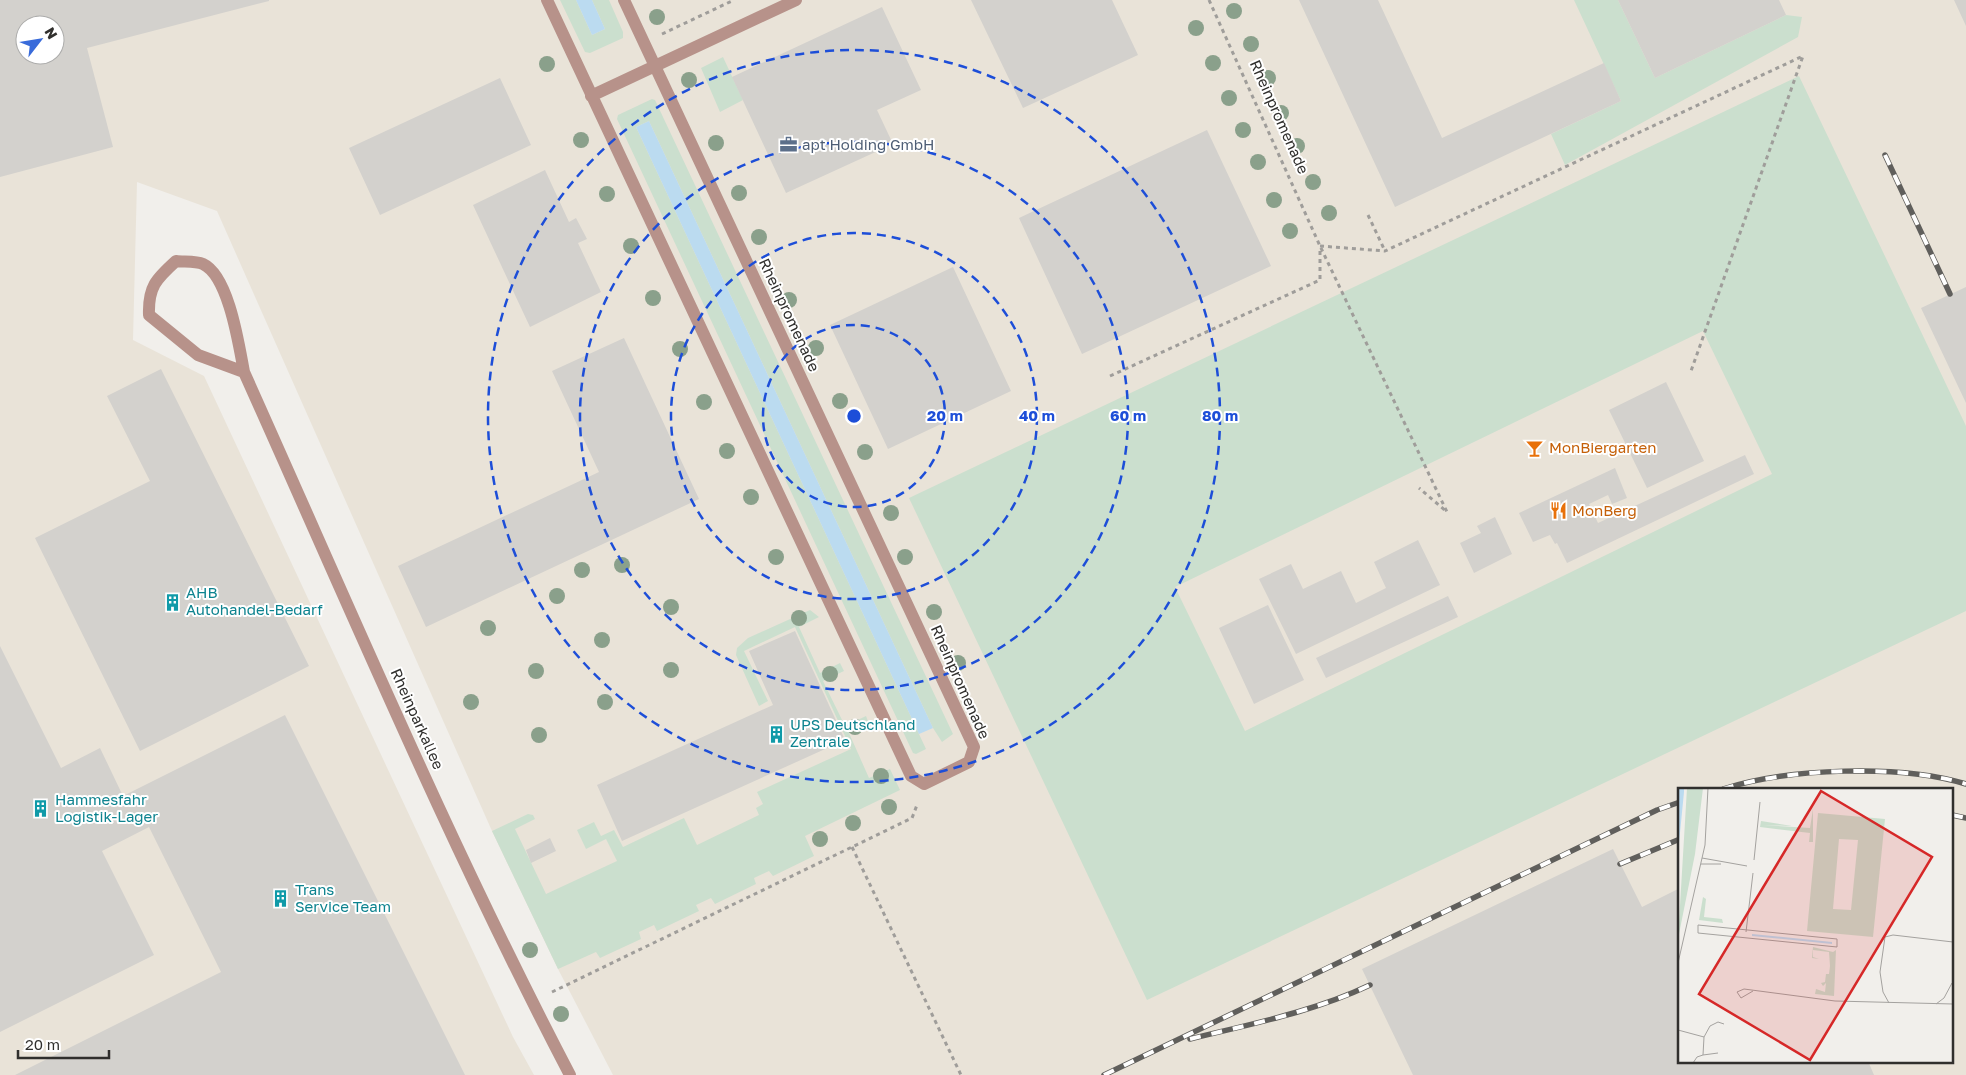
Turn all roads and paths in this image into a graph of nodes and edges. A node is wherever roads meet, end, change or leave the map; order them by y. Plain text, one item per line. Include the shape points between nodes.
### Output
1 (548, 0) edge
2 (624, 0) edge
3 (734, 0) edge
4 (796, 0) edge
5 (1209, 0) edge
6 (644, 43) junction
7 (655, 66) junction
8 (591, 96) junction
9 (1368, 215) dead end
10 (1320, 246) junction
11 (1385, 251) junction
12 (1691, 371) dead end
13 (244, 372) junction
14 (1110, 376) dead end
15 (1420, 488) dead end
16 (924, 784) junction
17 (852, 847) junction
18 (531, 1002) junction
19 (570, 1075) edge
20 (961, 1075) edge

1 - 8 street
2 - 6 street, Rheinpromenade
3 - 6 path
4 - 7 street
5 - 10 path, Rheinpromenade
6 - 7 street, Rheinpromenade
7 - 8 street
7 - 16 street, Rheinpromenade via 974,747 969,762
8 - 16 street via 911,776
9 - 11 path
10 - 11 path
10 - 14 path via 1320,280
10 - 15 path, Rheinpromenade via 1447,512
11 - 12 path via 1803,56
13 - 13 street, Rheinparkallee via 236,328 217,278 203,264 176,260 157,278 148,297 149,315 198,354
13 - 18 street, Rheinparkallee via 450,832
16 - 17 path via 912,818
17 - 18 path
17 - 20 path
18 - 19 street, Rheinparkallee

